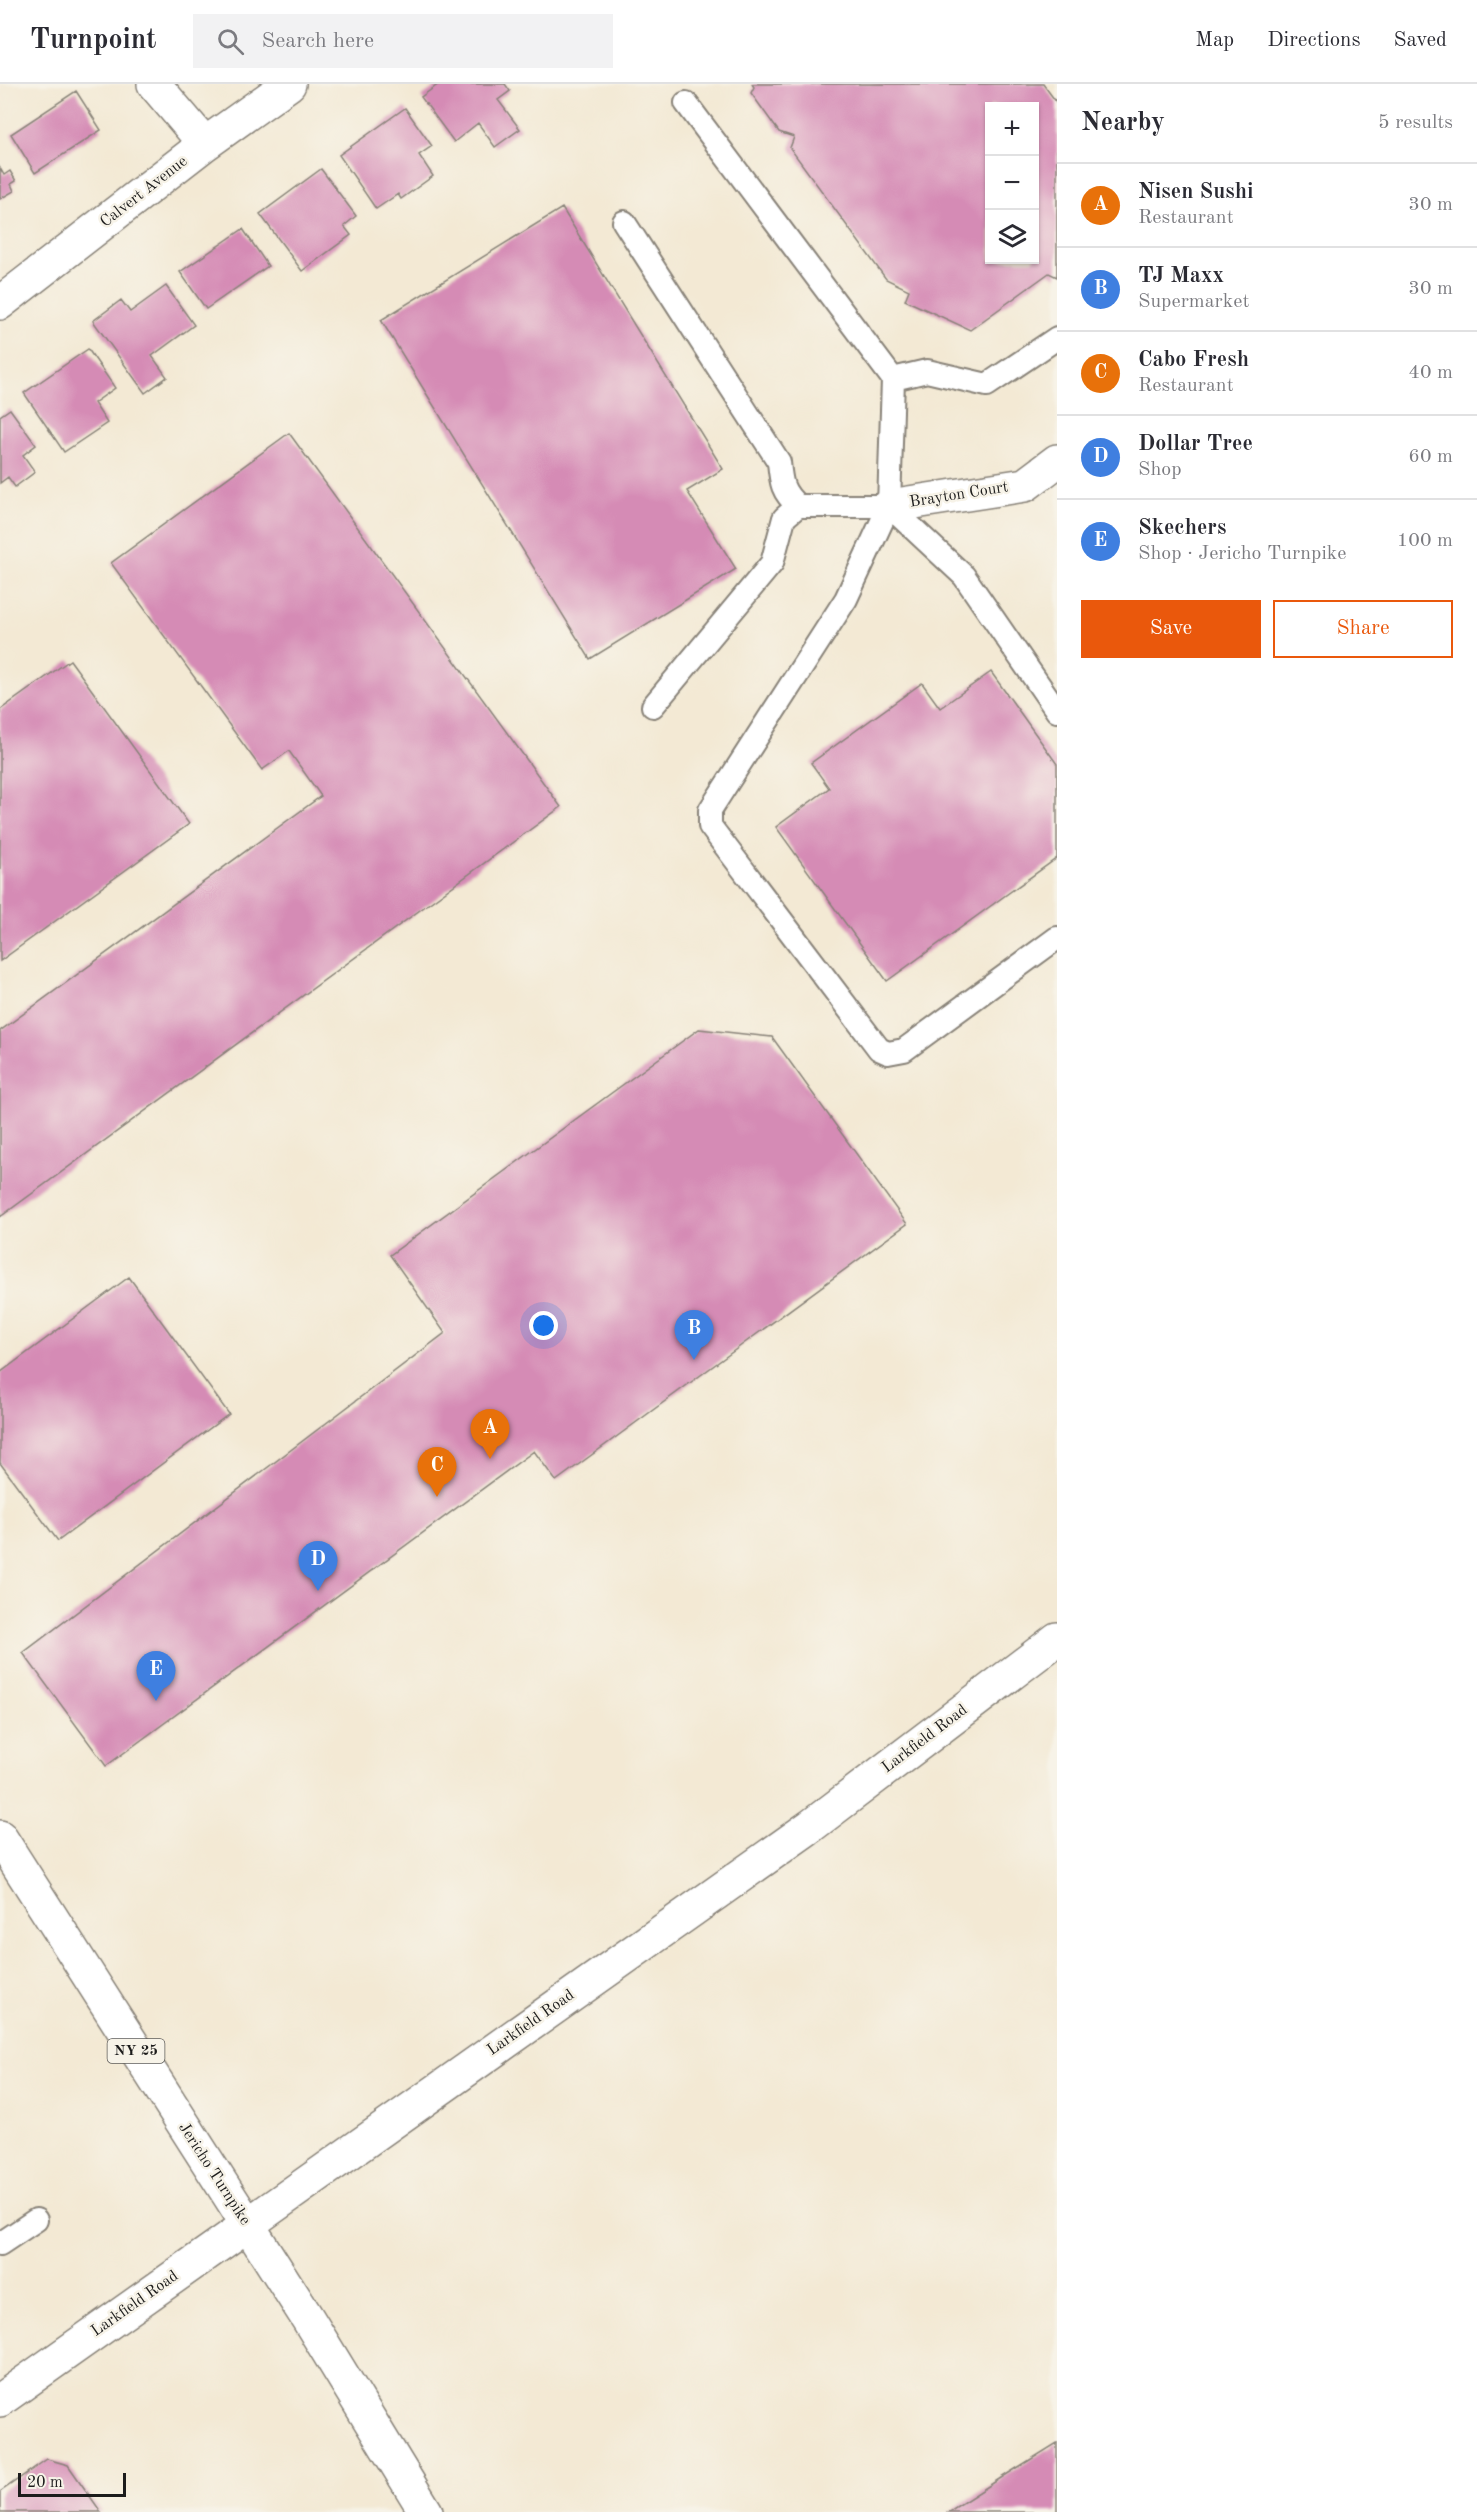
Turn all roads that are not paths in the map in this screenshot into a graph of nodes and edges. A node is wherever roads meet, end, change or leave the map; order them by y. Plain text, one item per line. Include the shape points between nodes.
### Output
1 (154, 84) edge
2 (289, 84) edge
3 (687, 103) dead end
4 (205, 144) junction
5 (624, 222) dead end
6 (0, 303) edge
7 (1057, 338) edge
8 (892, 379) junction
9 (1057, 461) edge
10 (798, 506) junction
11 (889, 506) junction
12 (653, 706) dead end
13 (1057, 711) edge
14 (1057, 938) edge
15 (1057, 1639) edge
16 (0, 1837) edge
17 (36, 2220) dead end
18 (247, 2225) junction
19 (0, 2244) edge
20 (0, 2400) edge
21 (426, 2512) edge

1 - 4 main road
2 - 4 main road, Calvert Avenue
3 - 8 lane
4 - 6 main road, Calvert Avenue
5 - 10 lane via 779,462 786,496
7 - 8 lane via 987,385 927,371
8 - 11 lane
9 - 11 main road, Brayton Court via 1025,485
10 - 11 lane
10 - 12 lane via 784,518 772,563
11 - 13 lane via 964,576
11 - 14 lane via 846,599 710,810 710,826 879,1049 888,1053 904,1050
15 - 18 main road, Larkfield Road via 811,1826
16 - 18 main road, Jericho Turnpike / NY 25
17 - 19 lane
18 - 20 main road, Larkfield Road
18 - 21 main road, Jericho Turnpike / NY 25

